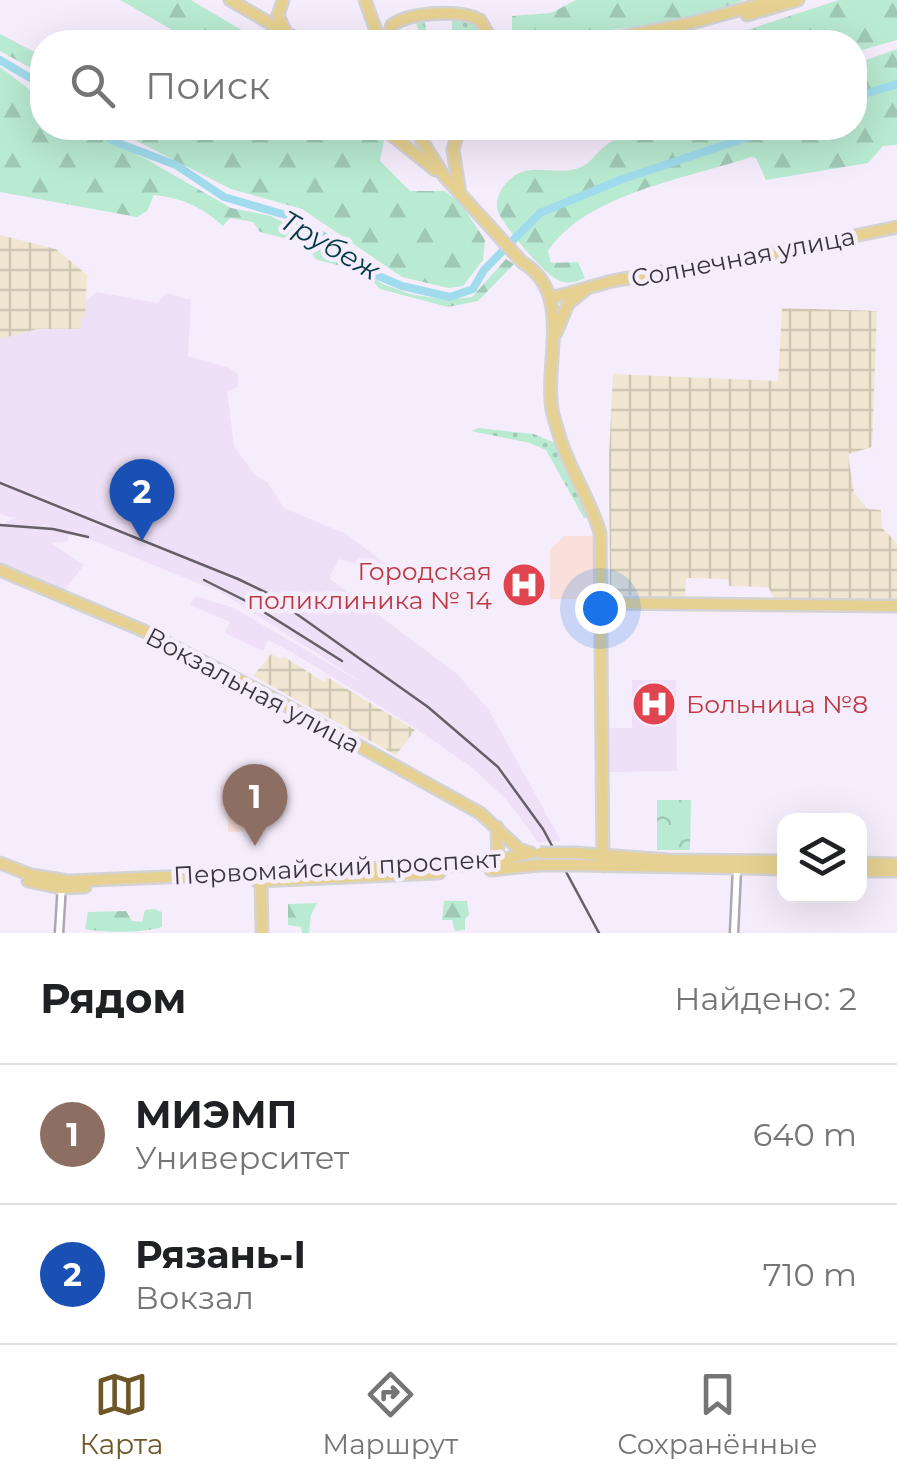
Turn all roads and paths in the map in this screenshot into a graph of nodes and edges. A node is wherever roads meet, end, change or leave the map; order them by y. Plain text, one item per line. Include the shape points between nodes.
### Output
1 (218, 0) edge
2 (230, 0) edge
3 (283, 0) edge
4 (365, 0) edge
5 (776, 0) edge
6 (798, 0) edge
7 (266, 30) edge
8 (269, 30) edge
9 (280, 30) edge
10 (378, 30) edge
11 (389, 30) edge
12 (486, 30) edge
13 (659, 30) edge
14 (683, 30) edge
15 (398, 140) edge
16 (422, 140) edge
17 (456, 140) edge
18 (444, 176) junction
19 (460, 194) junction
20 (897, 227) edge
21 (535, 270) junction
22 (584, 288) junction
23 (551, 298) junction
24 (552, 344) junction
25 (0, 570) edge
26 (600, 603) junction
27 (897, 606) edge
28 (506, 840) junction
29 (537, 857) junction
30 (603, 860) junction
31 (777, 862) edge
32 (501, 863) junction
33 (737, 865) junction
34 (0, 867) edge
35 (867, 867) edge
36 (897, 868) edge
37 (777, 869) edge
38 (262, 877) junction
39 (62, 884) junction
40 (58, 933) edge
41 (264, 933) edge
42 (734, 933) edge

1 - 7 main road
2 - 8 main road
3 - 9 main road
4 - 10 main road
5 - 13 main road
6 - 14 main road
11 - 12 main road via 403,18 463,15 480,20
15 - 18 main road
16 - 18 main road
17 - 19 main road
18 - 19 main road
19 - 21 main road
20 - 22 main road, Солнечная улица
21 - 22 main road via 557,288
21 - 23 main road
22 - 23 main road, Солнечная улица
22 - 24 main road via 568,304
23 - 24 main road
24 - 26 main road via 552,411 600,533
25 - 28 main road, Вокзальная улица via 192,655 466,805
26 - 27 main road
26 - 30 main road
28 - 29 main road, Вокзальная улица
28 - 32 main road
29 - 30 main road, Первомайский проспект, bridge
29 - 32 main road, Первомайский проспект
30 - 33 main road, Первомайский проспект
31 - 33 main road, Первомайский проспект
32 - 38 main road, Первомайский проспект
33 - 37 main road, Первомайский проспект
33 - 42 street
34 - 39 main road, Первомайский проспект via 29,882
35 - 36 main road
38 - 39 main road, Первомайский проспект
38 - 41 main road
39 - 40 street

